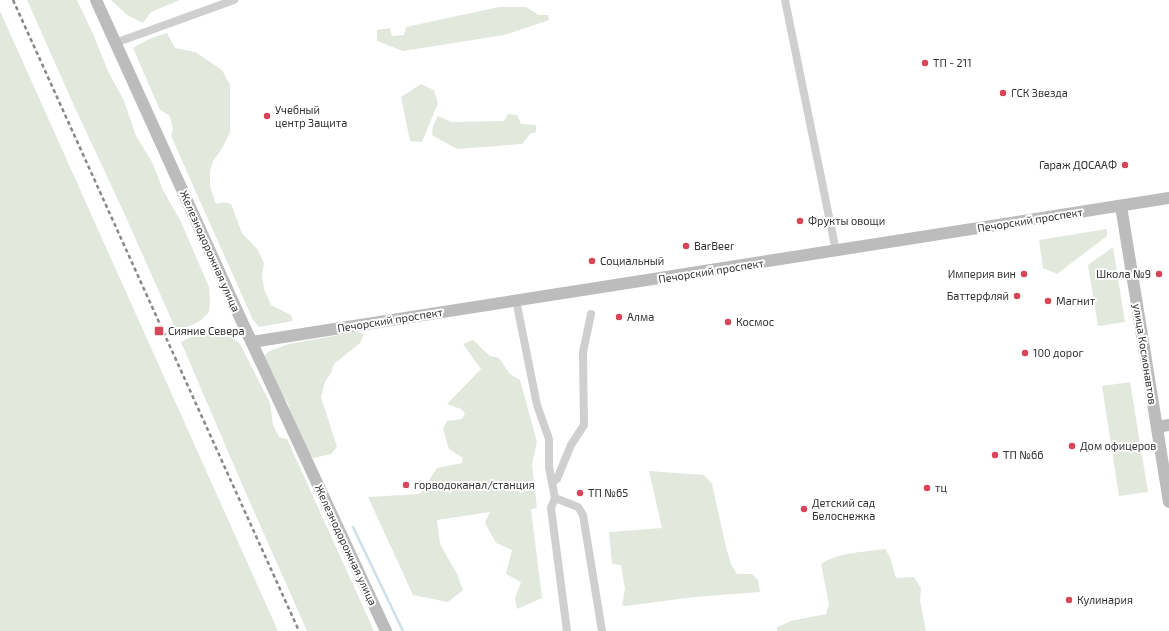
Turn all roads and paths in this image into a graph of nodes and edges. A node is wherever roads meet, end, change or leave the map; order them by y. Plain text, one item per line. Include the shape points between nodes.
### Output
1 (96, 0) edge
2 (234, 0) edge
3 (785, 0) edge
4 (115, 43) junction
5 (1169, 198) edge
6 (1122, 206) junction
7 (836, 251) junction
8 (516, 300) junction
9 (591, 314) dead end
10 (252, 342) junction
11 (1169, 425) edge
12 (1157, 427) junction
13 (552, 483) junction
14 (555, 498) junction
15 (1169, 502) edge
16 (386, 631) edge
17 (567, 631) edge
18 (602, 631) edge

1 - 4 main road, Железнодорожная улица
2 - 4 street
3 - 7 street
4 - 10 main road, Железнодорожная улица
5 - 6 main road, Печорский проспект
6 - 7 main road, Печорский проспект
6 - 12 main road, улица Космонавтов
7 - 8 main road, Печорский проспект
8 - 10 main road, Печорский проспект
8 - 13 street via 537,405 549,439
9 - 13 street via 583,352 584,425
10 - 16 main road, Железнодорожная улица
11 - 12 main road
12 - 15 main road, улица Космонавтов
13 - 14 street
14 - 17 street via 551,508
14 - 18 street via 578,507 583,515

